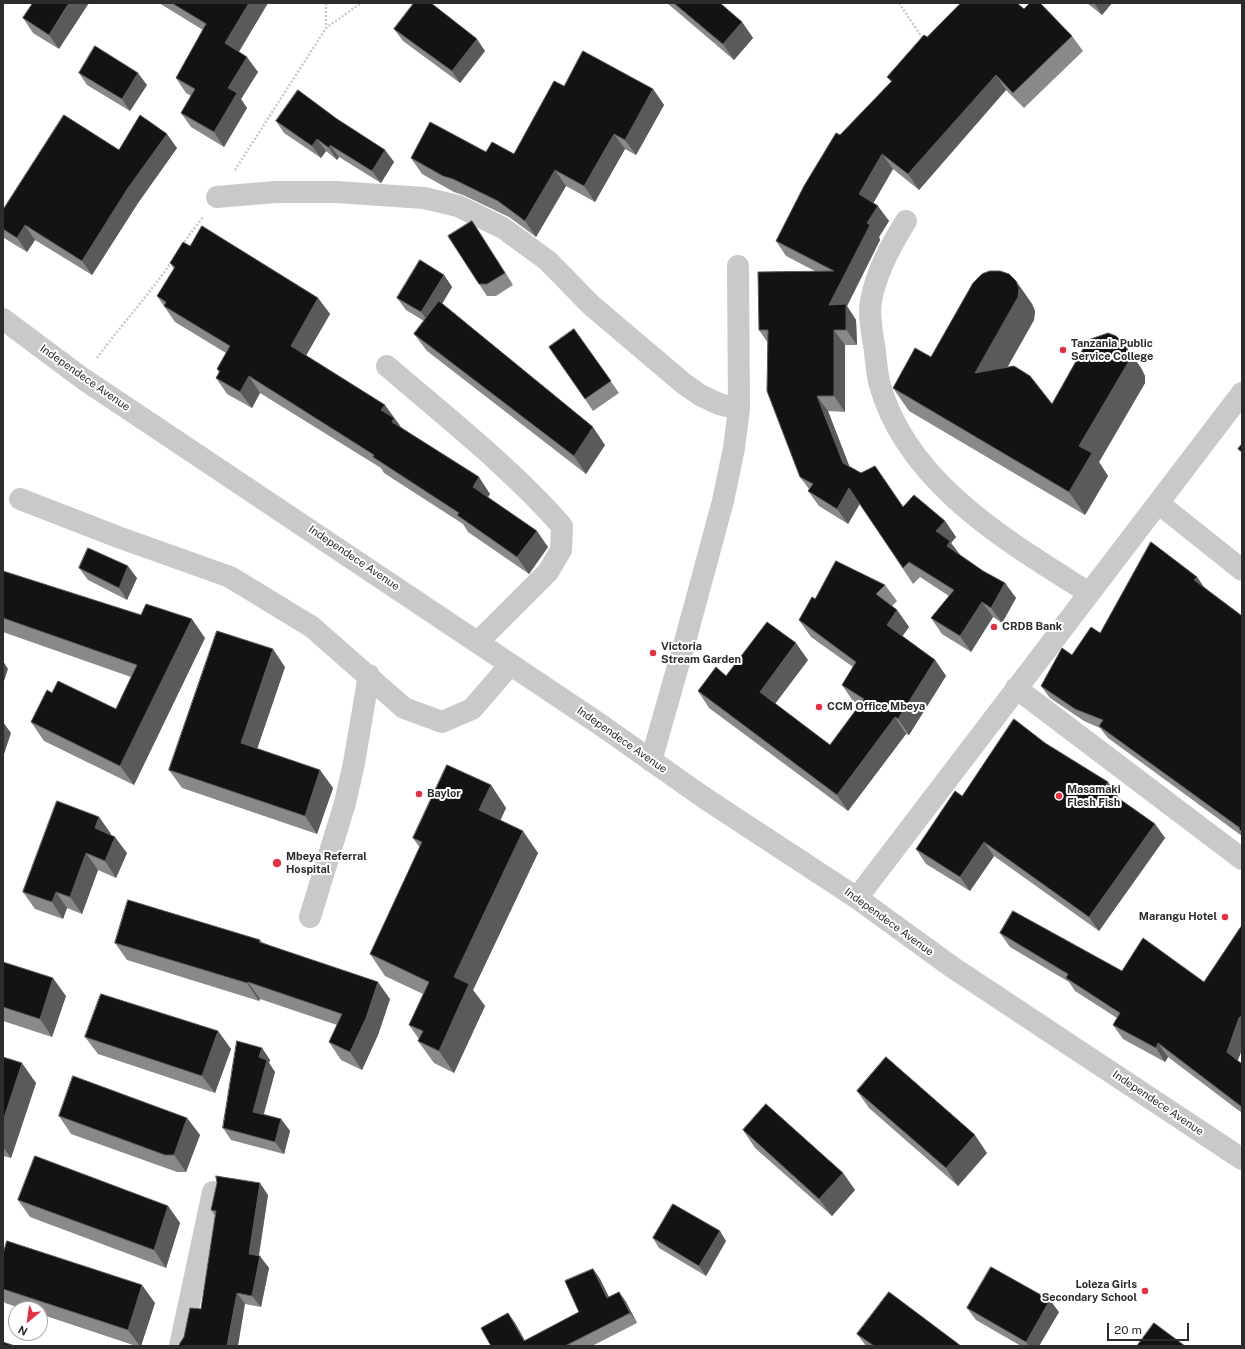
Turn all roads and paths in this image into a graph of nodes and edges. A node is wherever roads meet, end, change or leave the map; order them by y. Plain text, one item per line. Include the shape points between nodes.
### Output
1 (326, 3) edge
2 (898, 3) edge
3 (326, 28) dead end
4 (925, 42) edge
5 (217, 197) dead end
6 (906, 221) dead end
7 (738, 266) dead end
8 (3, 319) edge
9 (387, 366) dead end
10 (1242, 393) edge
11 (739, 408) junction
12 (20, 499) dead end
13 (1158, 503) junction
14 (1242, 570) edge
15 (1089, 593) junction
16 (478, 642) junction
17 (510, 665) junction
18 (369, 675) junction
19 (1016, 688) junction
20 (651, 761) junction
21 (1242, 860) edge
22 (856, 898) junction
23 (310, 917) dead end
24 (1242, 1159) edge
25 (213, 1192) edge
26 (180, 1346) edge

1 - 3 path
2 - 4 path
5 - 11 street via 275,192 336,192 424,198 458,206 503,228 548,261 590,305 683,383 719,404
6 - 15 street via 891,245 878,276 871,302 879,382 897,428 922,463 957,502 1005,539
7 - 11 street
8 - 16 street, Independece Avenue via 82,378
9 - 16 street via 497,461 538,499 562,526 561,550 548,572
10 - 13 street
11 - 20 street via 724,501
12 - 18 street via 230,576 312,627
13 - 14 street
13 - 15 street
15 - 19 street
16 - 17 street, Independece Avenue
17 - 18 street via 472,709 442,722 404,708
17 - 20 street, Independece Avenue via 598,722
18 - 23 street via 346,796
19 - 21 street
19 - 22 street
20 - 22 street, Independece Avenue
22 - 24 street, Independece Avenue via 952,967
25 - 26 street

